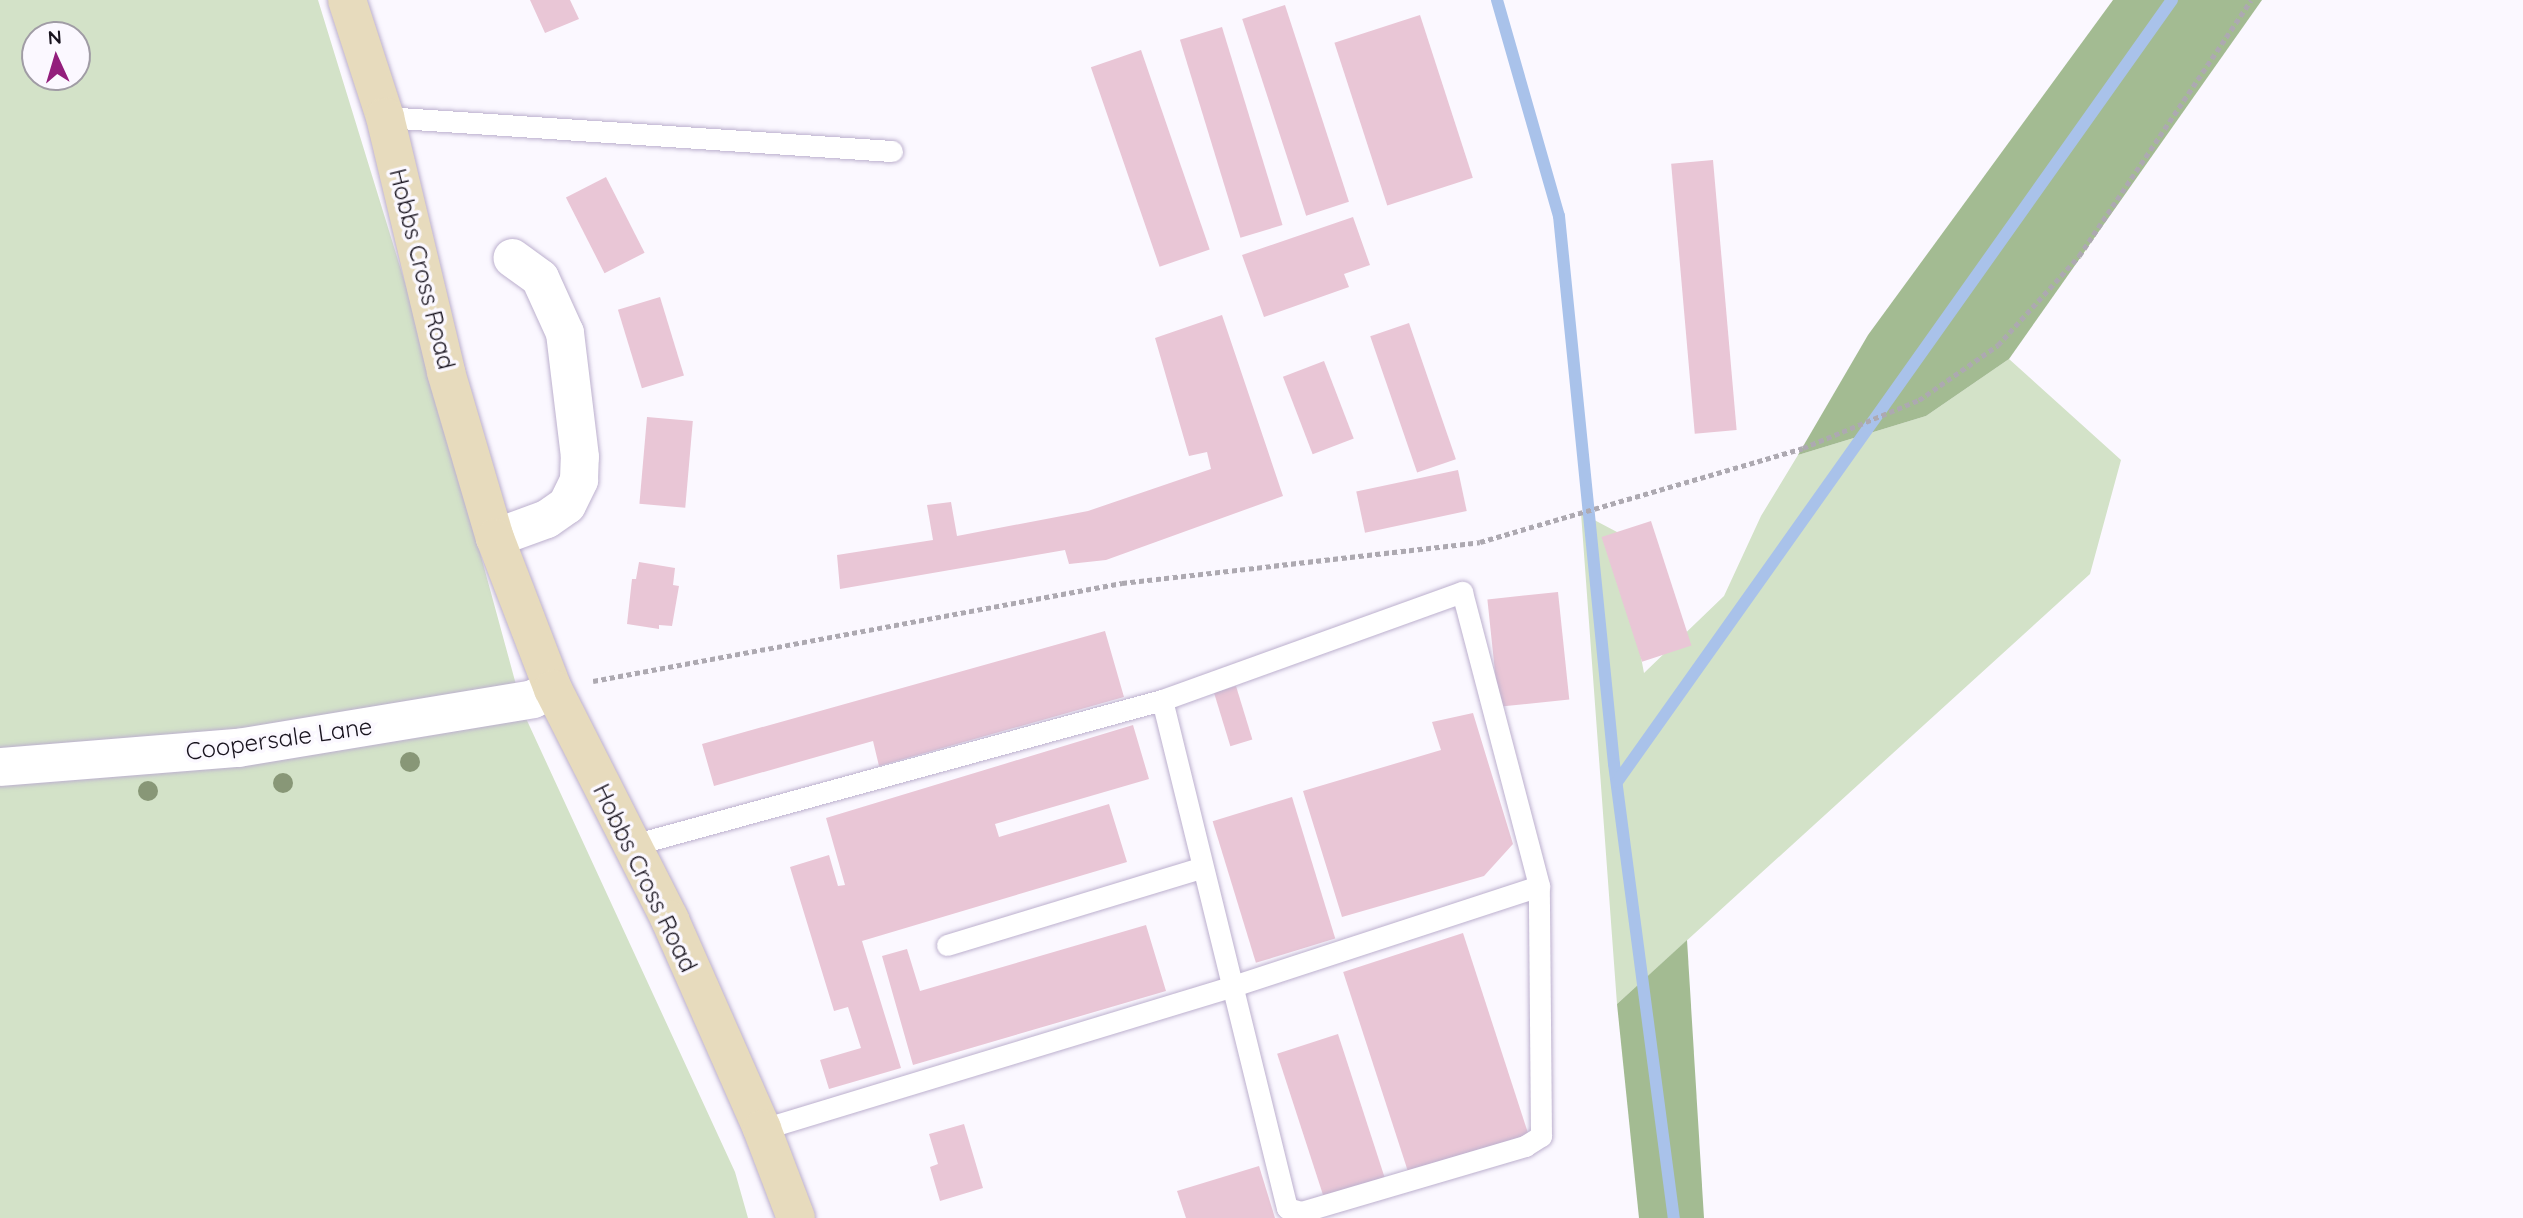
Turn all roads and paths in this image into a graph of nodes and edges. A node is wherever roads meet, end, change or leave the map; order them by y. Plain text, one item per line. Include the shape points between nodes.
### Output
1 (347, 0) edge
2 (2251, 0) edge
3 (385, 117) junction
4 (892, 151) dead end
5 (512, 258) dead end
6 (495, 538) junction
7 (553, 689) junction
8 (1161, 700) junction
9 (0, 767) edge
10 (629, 846) junction
11 (1201, 868) junction
12 (1539, 886) junction
13 (947, 945) dead end
14 (1230, 986) junction
15 (762, 1129) junction
16 (796, 1218) edge

1 - 3 street, Hobbs Cross Road
2 - 7 path via 2079,256 1998,345 1919,400 1803,448 1480,542 1122,583
3 - 4 lane
3 - 6 street, Hobbs Cross Road via 446,372
5 - 6 street via 540,278 565,333 577,407 580,469 568,505 547,519
6 - 7 street, Hobbs Cross Road
7 - 9 street, Coopersale Lane via 533,699 238,748
7 - 10 street, Hobbs Cross Road
8 - 10 lane
8 - 11 lane
8 - 12 lane via 1462,592
10 - 15 street, Hobbs Cross Road via 670,920
11 - 13 lane
11 - 14 lane
12 - 14 lane
12 - 14 lane via 1541,1136 1525,1146 1301,1212 1287,1208
14 - 15 lane
15 - 16 street, Hobbs Cross Road

